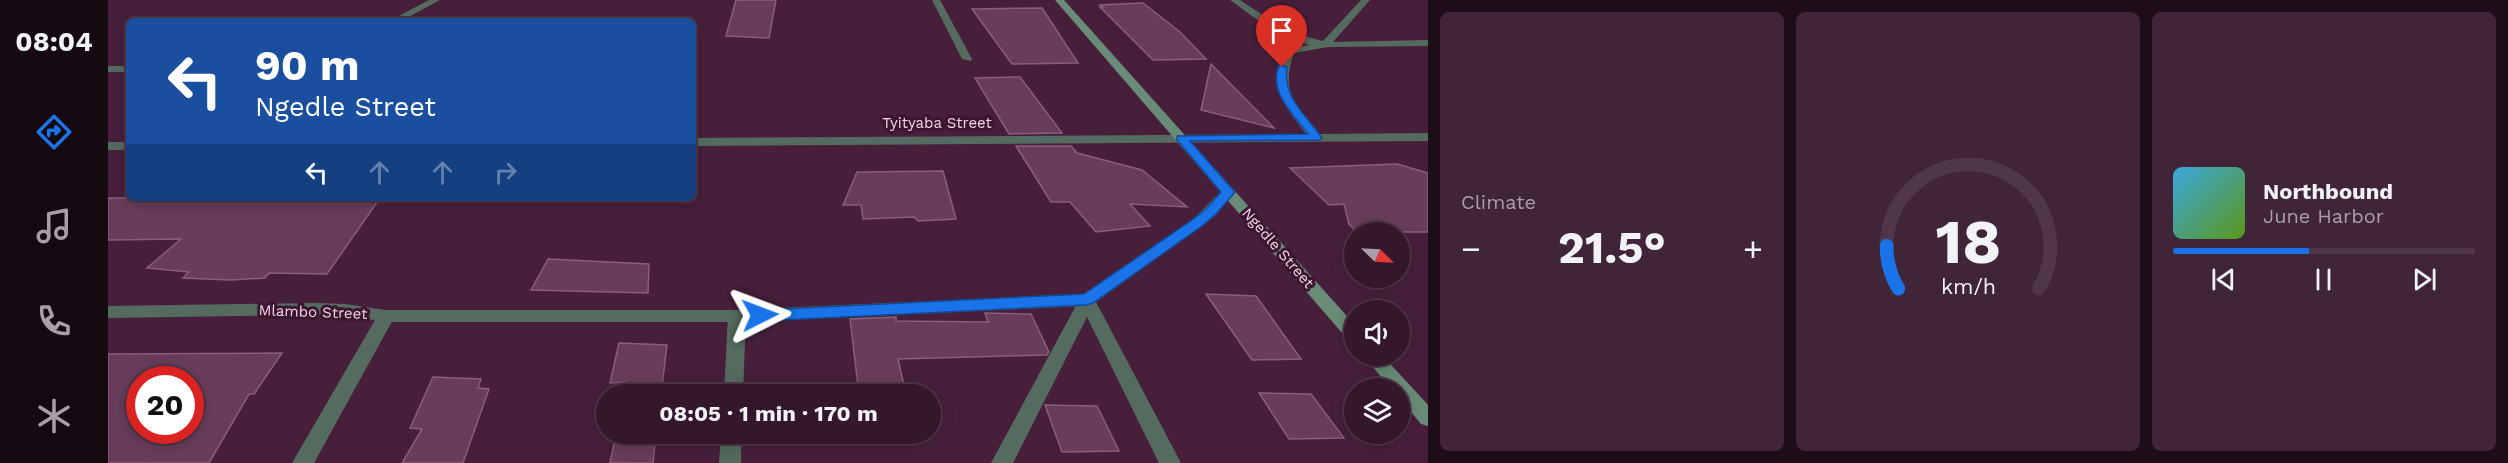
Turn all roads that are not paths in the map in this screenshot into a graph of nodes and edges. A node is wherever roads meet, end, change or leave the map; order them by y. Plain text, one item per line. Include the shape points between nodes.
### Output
1 (436, 0) edge
2 (936, 0) edge
3 (1059, 0) edge
4 (1234, 0) edge
5 (1366, 0) edge
6 (400, 18) edge
7 (1428, 44) edge
8 (1325, 45) junction
9 (967, 59) dead end
10 (108, 69) edge
11 (126, 69) edge
12 (1428, 137) edge
13 (1181, 138) junction
14 (1316, 138) junction
15 (696, 142) edge
16 (108, 146) edge
17 (126, 146) edge
18 (1228, 192) junction
19 (1087, 300) junction
20 (108, 312) edge
21 (386, 316) junction
22 (737, 316) junction
23 (1344, 324) edge
24 (1382, 366) edge
25 (734, 384) edge
26 (1428, 418) edge
27 (731, 444) edge
28 (303, 463) edge
29 (730, 463) edge
30 (1002, 463) edge
31 (1170, 463) edge

1 - 6 street
2 - 9 street
3 - 13 street, Ngedle Street
4 - 8 street via 1293,38
5 - 8 street
7 - 8 street
8 - 14 street via 1290,51 1280,82 1285,96
10 - 11 street
12 - 14 street, Tyityaba Street
13 - 14 street, Tyityaba Street
13 - 15 street, Tyityaba Street
13 - 18 street, Ngedle Street
16 - 17 street
18 - 19 street via 1197,223
18 - 23 street, Ngedle Street
19 - 22 street
19 - 30 street
19 - 31 street
20 - 21 street, Mlambo Street via 316,309
21 - 22 street
21 - 28 street, Mlambo Street
22 - 25 street
24 - 26 street
27 - 29 street

